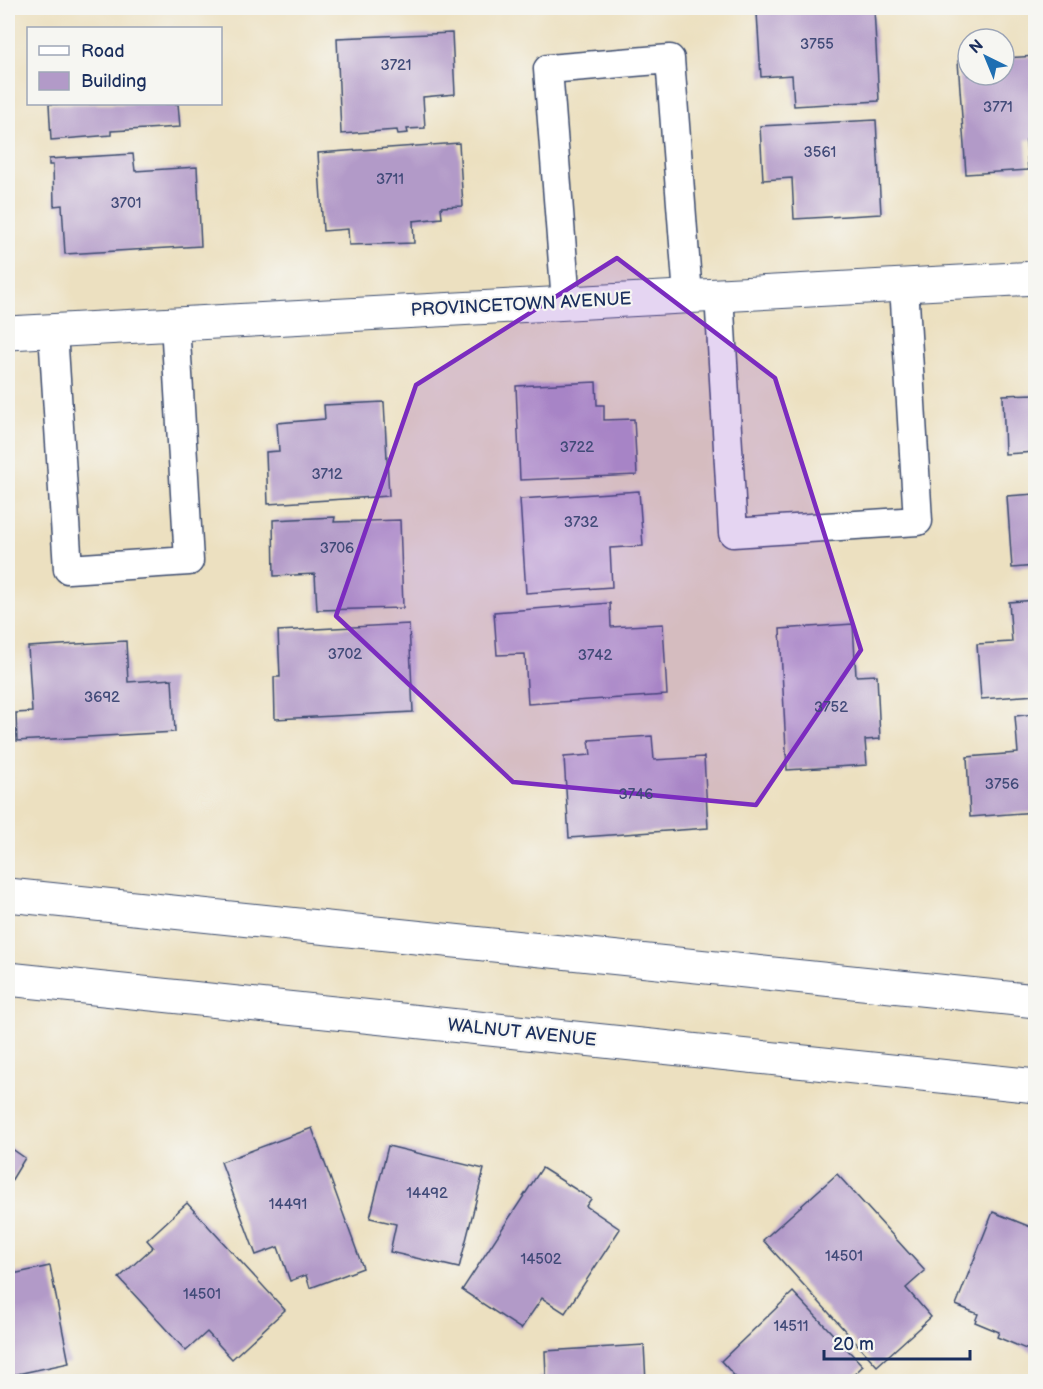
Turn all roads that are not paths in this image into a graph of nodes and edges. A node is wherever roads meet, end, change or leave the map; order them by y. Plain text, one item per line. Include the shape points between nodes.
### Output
1 (1035, 278) edge
2 (904, 285) junction
3 (703, 295) junction
4 (566, 302) junction
5 (175, 323) junction
6 (53, 332) junction
7 (8, 333) edge
8 (8, 895) edge
9 (8, 979) edge
10 (1035, 1001) edge
11 (1035, 1086) edge

1 - 2 main road, PROVINCETOWN AVENUE
2 - 3 main road, PROVINCETOWN AVENUE
2 - 3 lane via 918,521 733,533
3 - 4 main road, PROVINCETOWN AVENUE
3 - 4 lane via 670,59 548,69
4 - 5 main road, PROVINCETOWN AVENUE
5 - 6 main road, PROVINCETOWN AVENUE
5 - 6 lane via 189,561 68,569
6 - 7 main road, PROVINCETOWN AVENUE
8 - 10 main road
9 - 11 main road, WALNUT AVENUE

